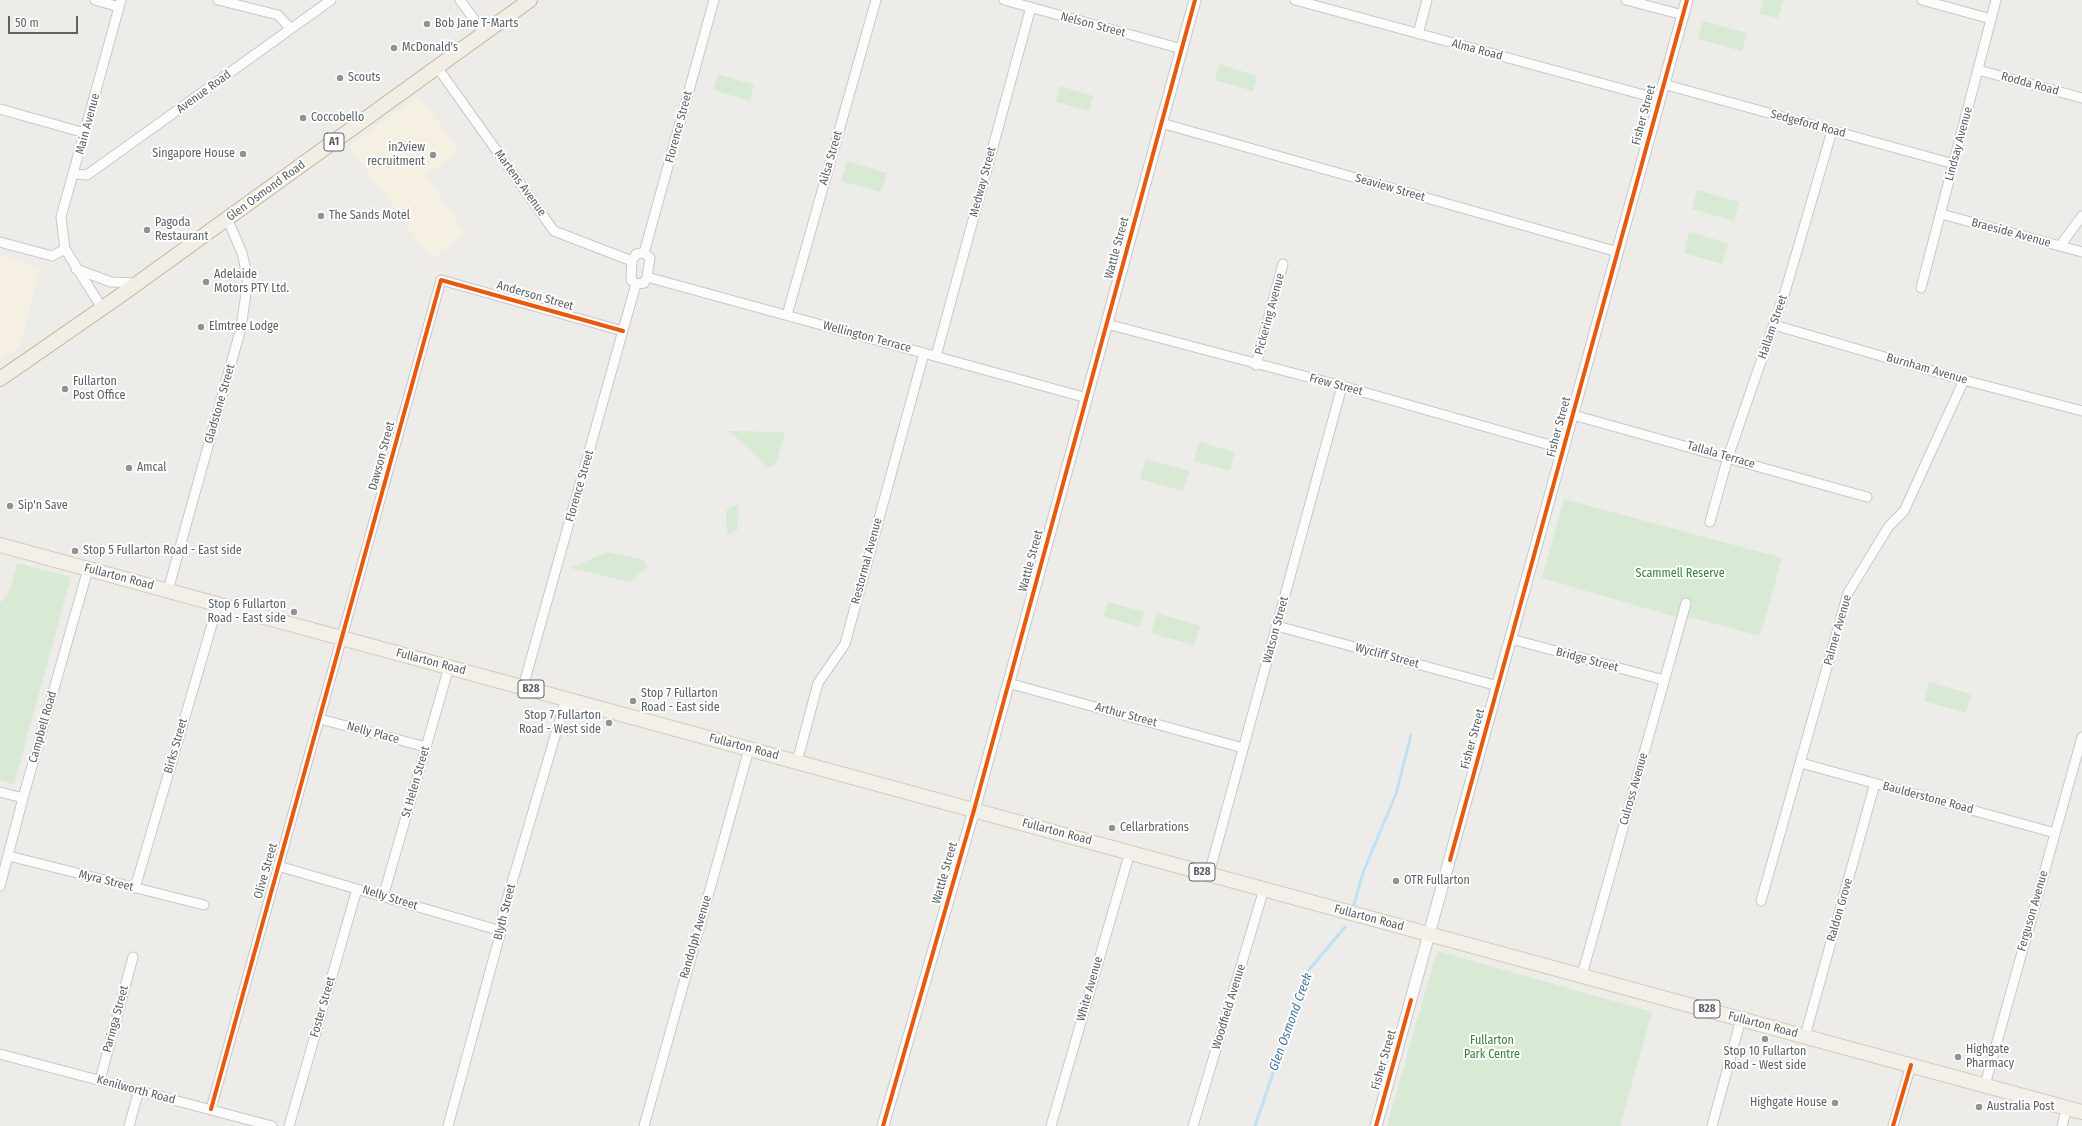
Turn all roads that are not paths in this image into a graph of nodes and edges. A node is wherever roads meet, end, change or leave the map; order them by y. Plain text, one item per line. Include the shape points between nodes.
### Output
1 (95, 0) edge
2 (218, 0) edge
3 (331, 0) edge
4 (460, 0) edge
5 (530, 0) edge
6 (714, 0) edge
7 (876, 0) edge
8 (1004, 0) edge
9 (1195, 0) edge
10 (1295, 0) edge
11 (1427, 0) edge
12 (1626, 0) edge
13 (1687, 0) edge
14 (1922, 0) edge
15 (1996, 0) edge
16 (120, 3) edge
17 (1030, 7) junction
18 (1683, 15) junction
19 (1991, 19) junction
20 (291, 29) junction
21 (484, 33) junction
22 (1418, 34) junction
23 (1182, 49) junction
24 (437, 67) junction
25 (1978, 70) junction
26 (1663, 84) junction
27 (2082, 98) edge
28 (1659, 99) junction
29 (0, 109) edge
30 (1161, 124) junction
31 (1832, 131) junction
32 (85, 133) junction
33 (1954, 164) junction
34 (74, 174) junction
35 (1940, 214) junction
36 (2082, 216) edge
37 (227, 218) junction
38 (0, 242) edge
39 (2060, 246) junction
40 (65, 248) junction
41 (1618, 252) junction
42 (2082, 252) edge
43 (644, 253) junction
44 (632, 261) junction
45 (1283, 264) dead end
46 (76, 268) junction
47 (647, 277) junction
48 (441, 280) joint
49 (138, 283) junction
50 (636, 284) junction
51 (1921, 288) dead end
52 (102, 308) junction
53 (787, 316) junction
54 (1107, 324) junction
55 (1774, 325) junction
56 (623, 331) junction
57 (924, 353) junction
58 (936, 356) junction
59 (1256, 365) junction
60 (0, 379) edge
61 (1964, 380) junction
62 (1342, 386) junction
63 (1087, 398) junction
64 (2082, 411) edge
65 (1573, 415) junction
66 (1564, 449) junction
67 (1728, 457) junction
68 (1868, 497) dead end
69 (1710, 522) dead end
70 (0, 542) edge
71 (0, 545) edge
72 (31, 553) junction
73 (88, 569) junction
74 (168, 590) junction
75 (1686, 603) dead end
76 (218, 604) junction
77 (1277, 626) junction
78 (343, 638) junction
79 (1511, 639) junction
80 (449, 667) junction
81 (1664, 680) junction
82 (1008, 683) junction
83 (1498, 686) junction
84 (523, 687) junction
85 (566, 699) junction
86 (320, 718) junction
87 (2082, 737) edge
88 (426, 747) junction
89 (749, 748) junction
90 (1243, 748) junction
91 (797, 762) junction
92 (1801, 763) junction
93 (1875, 783) junction
94 (0, 792) edge
95 (23, 798) junction
96 (974, 810) junction
97 (2055, 833) junction
98 (1130, 852) junction
99 (9, 856) junction
100 (278, 866) junction
101 (1209, 874) junction
102 (0, 886) edge
103 (135, 888) junction
104 (357, 889) junction
105 (1264, 889) junction
106 (383, 897) junction
107 (1762, 901) dead end
108 (204, 905) dead end
109 (501, 931) junction
110 (1429, 934) junction
111 (133, 957) dead end
112 (1582, 975) junction
113 (1741, 1019) junction
114 (1805, 1036) junction
115 (0, 1054) edge
116 (1911, 1065) junction
117 (100, 1080) junction
118 (1985, 1085) junction
119 (139, 1090) junction
120 (2067, 1108) junction
121 (211, 1109) junction
122 (2082, 1112) edge
123 (129, 1126) edge
124 (272, 1126) edge
125 (289, 1126) edge
126 (448, 1126) edge
127 (644, 1126) edge
128 (884, 1126) edge
129 (1051, 1126) edge
130 (1193, 1126) edge
131 (1376, 1126) edge
132 (1712, 1126) edge
133 (1893, 1126) edge
134 (2062, 1126) edge

1 - 16 street
2 - 20 street via 278,15
3 - 20 street, Avenue Road
4 - 21 street
5 - 21 highway, Glen Osmond Road / A1
6 - 43 street, Florence Street
7 - 53 street, Ailsa Street
8 - 17 street, Nelson Street
9 - 23 street, Wattle Street
10 - 22 street, Alma Road
11 - 22 street
12 - 18 street
13 - 18 street, Fisher Street
14 - 19 street
15 - 19 street, Lindsay Avenue
16 - 32 street, Main Avenue
17 - 23 street, Nelson Street
17 - 58 street, Medway Street
18 - 26 street, Fisher Street
19 - 25 street, Lindsay Avenue
20 - 34 street, Avenue Road via 87,175
21 - 24 highway, Glen Osmond Road / A1
22 - 28 street, Alma Road
23 - 30 street, Wattle Street
24 - 37 highway, Glen Osmond Road / A1
24 - 44 street, Martens Avenue via 554,231
25 - 27 street, Rodda Road
25 - 33 street, Lindsay Avenue
26 - 28 street, Fisher Street
26 - 31 street, Sedgeford Road
28 - 41 street, Fisher Street
29 - 32 street
30 - 41 street, Seaview Street
30 - 54 street, Wattle Street
31 - 33 street, Sedgeford Road
31 - 55 street, Hallam Street via 1786,292
32 - 34 street, Main Avenue
33 - 35 street, Lindsay Avenue
34 - 40 street, Main Avenue via 61,217
35 - 39 street, Braeside Avenue
35 - 51 street, Lindsay Avenue
36 - 39 street
37 - 49 highway, Glen Osmond Road / A1
37 - 74 street, Gladstone Street via 242,253 248,279 241,328
38 - 40 street via 52,256
39 - 42 street, Braeside Avenue
40 - 46 street, Main Avenue
41 - 65 street, Fisher Street
43 - 44 street via 636,254
43 - 47 street via 650,258
44 - 50 street via 631,280
45 - 59 street, Pickering Avenue
46 - 49 street via 111,282
46 - 52 street, Main Avenue
47 - 50 street via 644,283
47 - 53 street, Wellington Terrace
48 - 56 street, Anderson Street
48 - 78 street, Dawson Street
49 - 52 highway, Glen Osmond Road / A1
50 - 56 street, Florence Street
52 - 60 highway, Glen Osmond Road / A1
53 - 57 street, Wellington Terrace
54 - 59 street, Frew Street
54 - 63 street, Wattle Street
55 - 61 street, Burnham Avenue
55 - 67 street, Hallam Street
56 - 84 street, Florence Street
57 - 58 street, Wellington Terrace
57 - 91 street, Restormal Avenue via 845,644 818,683
58 - 63 street, Wellington Terrace
59 - 62 street, Frew Street
61 - 64 street, Burnham Avenue
61 - 92 street, Palmer Avenue via 1904,511 1889,526 1848,593
62 - 66 street, Frew Street
62 - 77 street, Watson Street
63 - 82 street, Wattle Street
65 - 66 street, Fisher Street
65 - 67 street, Tallala Terrace
66 - 79 street, Fisher Street
67 - 68 street, Tallala Terrace
67 - 69 street, Hallam Street
70 - 72 main road, Fullarton Road / B28
71 - 72 main road, Fullarton Road / B28
72 - 73 main road, Fullarton Road / B28
73 - 74 main road, Fullarton Road / B28
73 - 95 street, Campbell Road
74 - 76 main road, Fullarton Road / B28
75 - 81 street, Culross Avenue
76 - 78 main road, Fullarton Road / B28
76 - 103 street, Birks Street
77 - 83 street, Wycliff Street
77 - 90 street, Watson Street
78 - 80 main road, Fullarton Road / B28
78 - 86 street, Olive Street
79 - 81 street, Bridge Street
79 - 83 street, Fisher Street
80 - 84 main road, Fullarton Road / B28
80 - 88 street, St Helen Street
81 - 112 street, Culross Avenue
82 - 90 street, Arthur Street
82 - 96 street, Wattle Street
83 - 110 street, Fisher Street
84 - 85 main road, Fullarton Road / B28
85 - 89 main road, Fullarton Road / B28
85 - 109 street, Blyth Street via 503,913
86 - 88 street, Nelly Place
86 - 100 street, Olive Street
87 - 97 street, Ferguson Avenue
88 - 106 street, St Helen Street
89 - 91 main road, Fullarton Road / B28
89 - 127 street, Randolph Avenue
90 - 101 street, Watson Street
91 - 96 main road, Fullarton Road / B28
92 - 93 street, Baulderstone Road
92 - 107 street, Palmer Avenue
93 - 97 street, Baulderstone Road
93 - 114 street, Raldon Grove
94 - 95 street
95 - 99 street, Campbell Road
96 - 98 main road, Fullarton Road / B28
96 - 128 street, Wattle Street
97 - 118 street, Ferguson Avenue
98 - 101 main road, Fullarton Road / B28
98 - 129 street, White Avenue
99 - 102 street, Campbell Road
99 - 103 street, Myra Street
100 - 104 street, Nelly Street
100 - 121 street, Olive Street
101 - 105 main road, Fullarton Road / B28
103 - 108 street, Myra Street
104 - 106 street, Nelly Street
104 - 125 street, Foster Street
105 - 110 main road, Fullarton Road / B28
105 - 130 street, Woodfield Avenue
106 - 109 street, Nelly Street
109 - 126 street, Blyth Street
110 - 112 main road, Fullarton Road / B28
110 - 131 street, Fisher Street
111 - 117 street, Paringa Street
112 - 113 main road, Fullarton Road / B28
113 - 114 main road, Fullarton Road / B28
113 - 132 street
114 - 116 main road, Fullarton Road / B28
115 - 117 street, Kenilworth Road
116 - 118 main road, Fullarton Road / B28
116 - 133 street
117 - 119 street, Kenilworth Road
118 - 120 main road, Fullarton Road / B28
119 - 121 street, Kenilworth Road
119 - 123 street
120 - 122 main road, Fullarton Road / B28
120 - 134 street
121 - 124 street, Kenilworth Road

